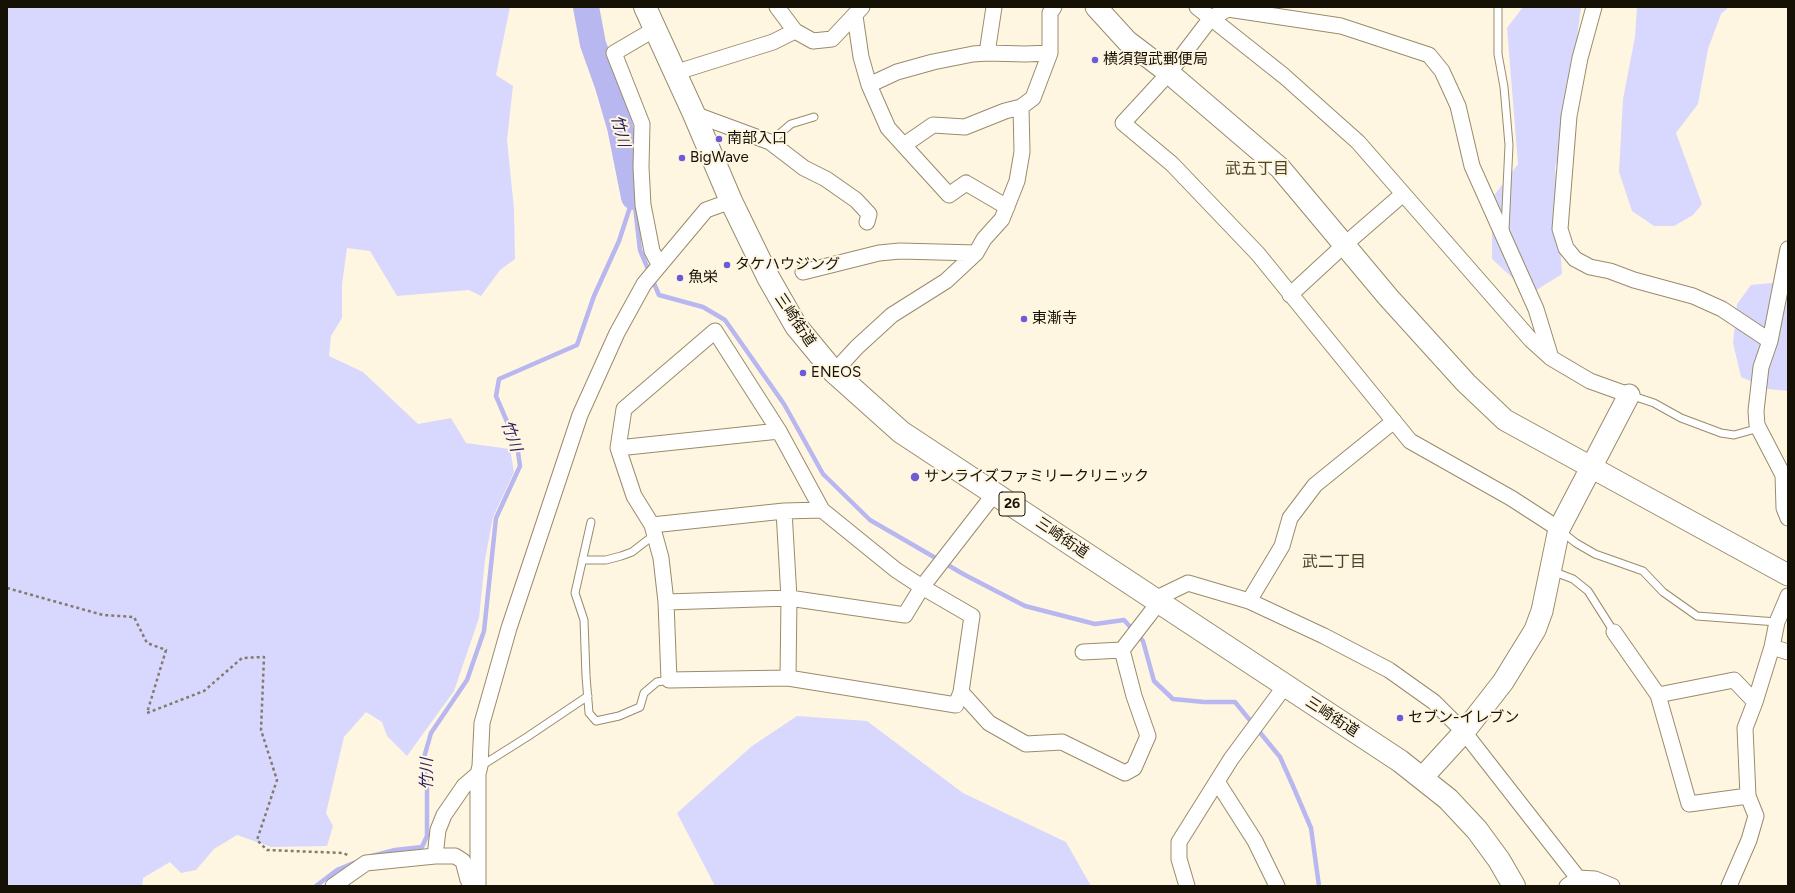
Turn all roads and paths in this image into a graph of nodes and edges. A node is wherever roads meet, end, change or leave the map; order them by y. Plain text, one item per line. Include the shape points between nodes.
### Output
1 (645, 7) edge
2 (777, 7) edge
3 (994, 7) edge
4 (1054, 7) edge
5 (1096, 7) edge
6 (1197, 7) edge
7 (1594, 7) edge
8 (1498, 9) dead end
9 (858, 12) edge
10 (1211, 18) junction
11 (655, 29) junction
12 (795, 31) junction
13 (988, 53) junction
14 (1050, 53) junction
15 (674, 73) junction
16 (1169, 73) junction
17 (869, 85) junction
18 (1021, 107) junction
19 (694, 114) junction
20 (814, 116) dead end
21 (770, 142) junction
22 (904, 145) junction
23 (1403, 194) junction
24 (731, 202) junction
25 (1007, 207) junction
26 (867, 222) dead end
27 (1505, 239) junction
28 (1343, 246) junction
29 (1788, 249) edge
30 (976, 252) junction
31 (659, 264) junction
32 (803, 272) dead end
33 (1290, 295) junction
34 (1770, 341) junction
35 (1551, 358) junction
36 (834, 372) junction
37 (1629, 395) junction
38 (1394, 421) junction
39 (1757, 425) junction
40 (779, 431) junction
41 (618, 448) junction
42 (1591, 467) junction
43 (995, 493) junction
44 (822, 510) junction
45 (784, 511) junction
46 (1788, 518) edge
47 (591, 522) dead end
48 (1559, 529) junction
49 (653, 530) junction
50 (582, 560) junction
51 (1549, 570) junction
52 (1788, 575) edge
53 (922, 587) junction
54 (7, 588) edge
55 (1788, 596) edge
56 (789, 598) junction
57 (1157, 601) junction
58 (1249, 601) junction
59 (666, 602) junction
60 (1777, 622) junction
61 (1614, 632) joint
62 (1772, 648) junction
63 (1122, 650) junction
64 (1082, 652) dead end
65 (1788, 652) edge
66 (788, 678) junction
67 (669, 680) junction
68 (1285, 686) junction
69 (961, 692) junction
70 (1658, 695) junction
71 (588, 696) junction
72 (1755, 702) junction
73 (1464, 732) junction
74 (479, 770) junction
75 (1422, 778) junction
76 (1218, 783) junction
77 (1748, 796) junction
78 (435, 856) junction
79 (366, 863) junction
80 (1572, 882) edge
81 (1596, 882) edge
82 (333, 886) edge
83 (477, 886) edge
84 (1187, 886) edge
85 (1277, 886) edge
86 (1514, 886) edge
87 (1612, 886) edge
88 (1728, 886) edge

1 - 11 main road, 三崎街道 / 26
2 - 12 street
3 - 13 street
4 - 14 street via 1050,13
5 - 16 street via 1127,41
6 - 10 street
7 - 34 street via 1580,58 1569,116 1560,229 1566,248 1575,259 1590,267 1693,296 1722,309
8 - 27 lane via 1498,54 1504,87 1508,145
9 - 12 street via 832,39 813,41
9 - 17 street via 861,57
10 - 16 street
10 - 23 street via 1284,76 1358,142
10 - 27 street via 1228,9 1341,26 1429,55 1442,71 1458,106 1472,166
11 - 15 main road, 三崎街道 / 26
11 - 31 street via 614,53 642,124 643,204 652,251
12 - 15 street via 773,42
13 - 14 street
13 - 17 street via 933,62 898,72
14 - 18 street via 1033,98
15 - 19 main road, 三崎街道 / 26
16 - 28 street via 1280,168
16 - 33 street via 1123,122 1172,164 1223,216 1258,254
17 - 22 street via 888,128
18 - 22 street via 966,127 933,125
18 - 25 street via 1022,152 1017,181
19 - 21 street
19 - 24 main road, 三崎街道 / 26
20 - 21 lane via 791,124
21 - 26 street via 804,168 826,179 856,200 869,214
22 - 25 street via 949,195 966,183
23 - 28 street
23 - 35 street via 1531,340
24 - 31 street via 706,210
24 - 36 main road, 三崎街道 / 26 via 768,277 796,326
25 - 30 street via 1002,219
27 - 35 street via 1536,310
28 - 33 street
28 - 42 street via 1461,377 1505,420
29 - 34 street
30 - 32 street via 879,253
30 - 36 street via 946,281 892,315
31 - 74 street via 644,284 617,333 580,415 509,628 482,723
33 - 38 street
34 - 39 street via 1761,367
35 - 37 street via 1590,381
36 - 43 main road, 三崎街道 / 26 via 901,432
37 - 39 lane via 1654,403 1681,418 1721,433 1734,435 1752,430
37 - 42 street
38 - 48 street via 1410,441 1511,498
38 - 58 street via 1315,485 1290,518 1282,546
39 - 46 street via 1782,474 1784,508
40 - 41 street
40 - 41 street via 715,331 624,409
40 - 44 street
41 - 49 street via 634,496
42 - 48 street
42 - 52 street
43 - 53 street
43 - 57 main road, 三崎街道 / 26
44 - 45 street
44 - 53 street via 896,570
45 - 49 street
45 - 56 street
47 - 50 lane
48 - 51 street
48 - 60 lane via 1595,554 1643,571 1664,592 1697,616
49 - 50 lane via 632,552 606,560
49 - 59 street via 661,558
50 - 71 lane via 575,593 584,620
51 - 61 lane via 1573,579 1588,591
51 - 73 street via 1542,612 1535,630 1503,682
53 - 56 street via 905,615
53 - 69 street via 972,616
54 - 79 path via 103,615 134,617 148,643 166,650 147,713 204,691 242,658 264,657 261,730 277,780 257,840 267,850 343,854
55 - 60 street
56 - 59 street
56 - 66 street
57 - 58 street via 1188,583
57 - 63 street
57 - 68 main road, 三崎街道 / 26
58 - 73 street via 1390,670 1434,702
59 - 67 street
60 - 62 street
61 - 70 street
62 - 65 street
62 - 72 street
63 - 64 street
63 - 69 street via 1148,736 1134,768 1125,773 1062,742 1026,744 989,723
66 - 67 street
66 - 69 street via 956,705
67 - 71 lane via 657,682 644,693 640,707 619,716 596,721 590,713
68 - 75 main road, 三崎街道 / 26
68 - 76 street via 1232,759
70 - 72 street via 1734,680
70 - 77 street via 1689,804
71 - 74 lane
72 - 77 street via 1745,728
73 - 75 street
73 - 80 street
74 - 78 street via 464,786 444,816 438,830
74 - 83 street
75 - 86 main road, 三崎街道 / 26 via 1448,799 1477,830
76 - 84 street via 1179,842 1179,859
76 - 85 street via 1255,841
77 - 88 street via 1756,816 1749,840
78 - 79 street
78 - 83 street via 455,856 463,861 468,880
79 - 82 street
80 - 81 street
81 - 87 street

